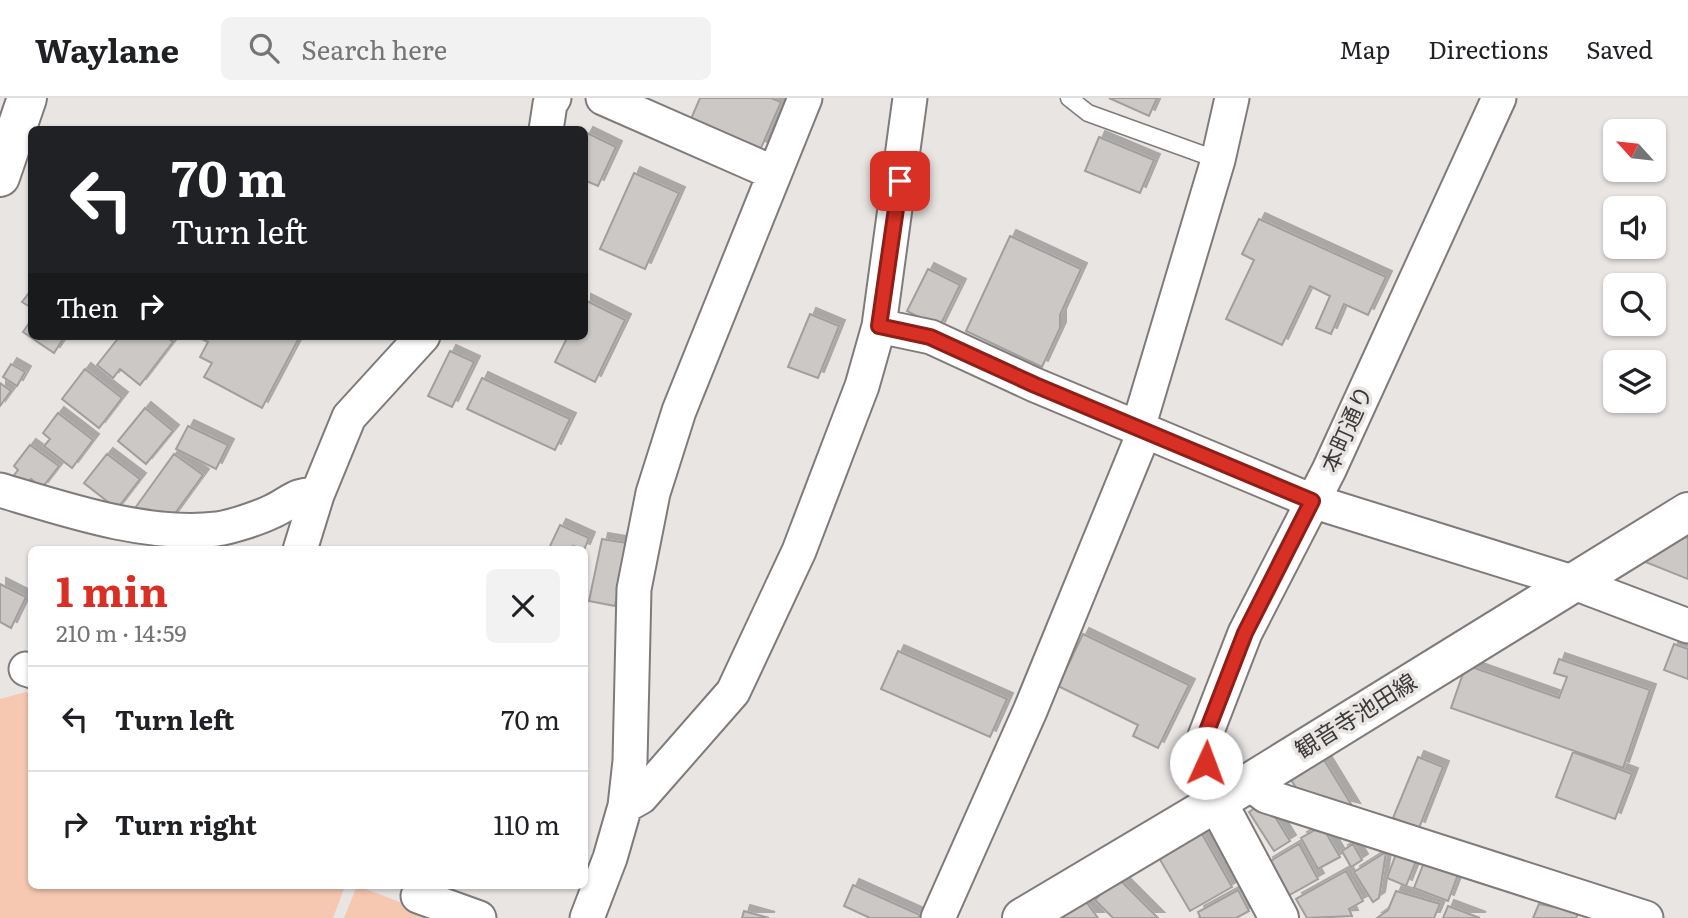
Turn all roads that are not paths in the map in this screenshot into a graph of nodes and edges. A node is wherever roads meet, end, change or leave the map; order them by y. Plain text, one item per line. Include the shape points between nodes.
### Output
1 (27, 98) edge
2 (554, 98) edge
3 (603, 98) edge
4 (805, 98) edge
5 (910, 98) edge
6 (1069, 98) edge
7 (1232, 98) edge
8 (1499, 98) edge
9 (547, 126) edge
10 (1218, 160) junction
11 (774, 173) junction
12 (0, 177) edge
13 (879, 326) junction
14 (419, 340) edge
15 (1142, 429) junction
16 (0, 490) edge
17 (317, 495) junction
18 (1312, 501) junction
19 (1688, 512) edge
20 (301, 546) edge
21 (1572, 582) junction
22 (1688, 626) edge
23 (1249, 783) junction
24 (1216, 800) junction
25 (625, 806) junction
26 (421, 889) edge
27 (479, 918) edge
28 (587, 918) edge
29 (938, 918) edge
30 (1022, 918) edge
31 (1279, 918) edge
32 (1646, 918) edge

1 - 12 main road
2 - 9 street
3 - 11 street
4 - 11 street
5 - 13 street
6 - 10 lane via 1088,113
7 - 10 street
8 - 18 street, 本町通り
10 - 15 street
11 - 25 street via 679,411 653,493 634,589
13 - 15 street via 930,337
13 - 25 street via 862,386 799,551 733,692 641,797
14 - 17 street via 349,416
15 - 18 street
15 - 29 street via 1030,711
16 - 17 street via 150,528 218,529 273,512 303,494
17 - 20 street
18 - 21 street
18 - 24 street, 本町通り via 1245,633 1202,744
19 - 21 main road, 観音寺池田線
21 - 22 street
21 - 23 main road, 観音寺池田線
23 - 24 main road, 観音寺池田線
23 - 32 street via 1266,796
24 - 30 main road, 観音寺池田線
24 - 31 main road
25 - 28 street
26 - 27 street via 418,896

